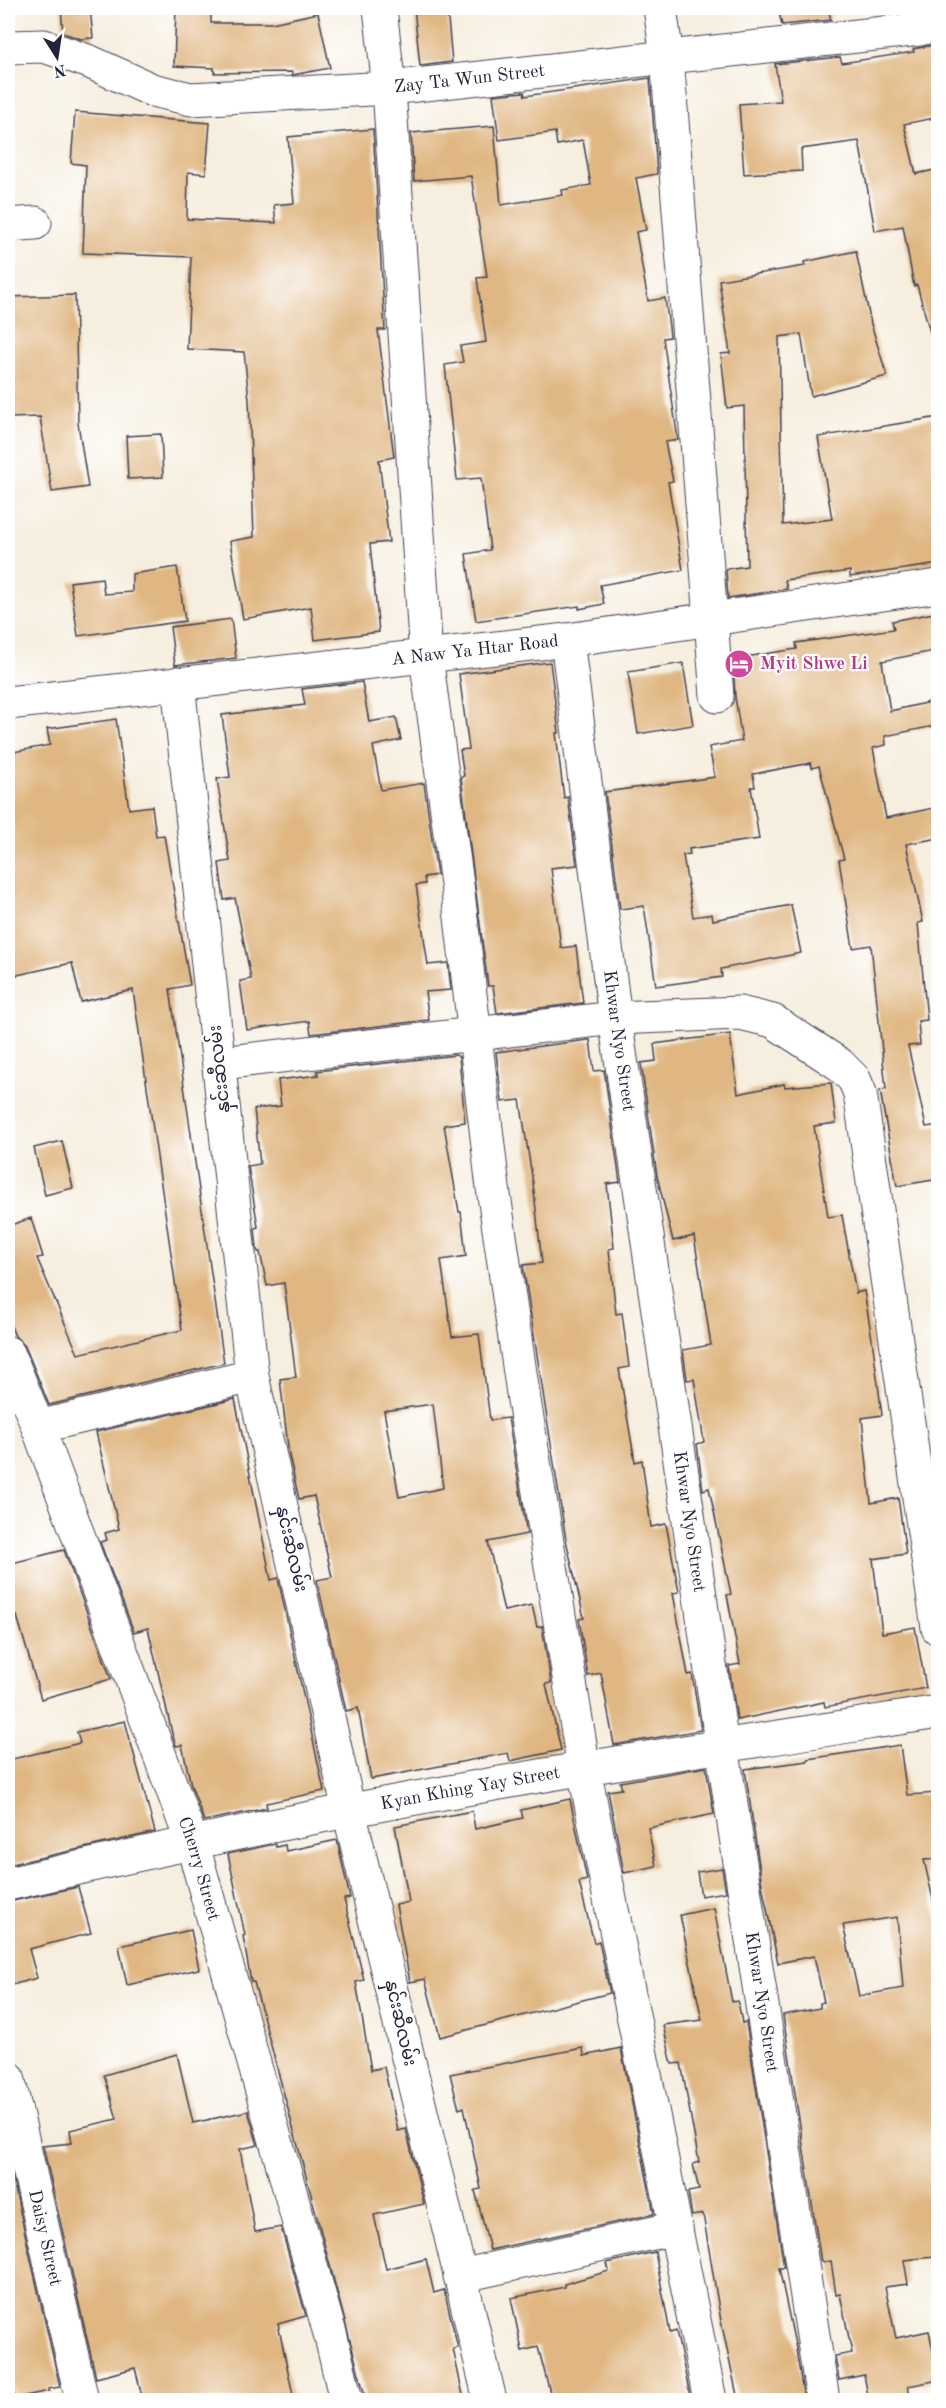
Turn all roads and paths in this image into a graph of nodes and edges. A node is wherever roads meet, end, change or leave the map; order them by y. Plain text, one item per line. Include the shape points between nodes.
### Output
1 (380, 8) edge
2 (660, 8) edge
3 (939, 25) edge
4 (8, 47) edge
5 (667, 57) junction
6 (388, 88) junction
7 (939, 586) edge
8 (712, 618) junction
9 (567, 640) junction
10 (426, 657) junction
11 (178, 683) junction
12 (717, 696) dead end
13 (8, 703) edge
14 (615, 1018) junction
15 (475, 1035) junction
16 (220, 1063) junction
17 (8, 1353) edge
18 (252, 1376) junction
19 (38, 1427) junction
20 (939, 1628) edge
21 (939, 1712) edge
22 (722, 1746) junction
23 (584, 1769) junction
24 (349, 1810) junction
25 (192, 1842) junction
26 (8, 1884) edge
27 (8, 2077) edge
28 (676, 2228) junction
29 (460, 2276) junction
30 (82, 2400) edge
31 (346, 2400) edge
32 (490, 2400) edge
33 (710, 2400) edge
34 (823, 2400) edge

1 - 6 street
2 - 5 street
3 - 5 street, Zay Ta Wun Street
4 - 6 street, Zay Ta Wun Street via 44,46 152,90 191,99
5 - 6 street, Zay Ta Wun Street
5 - 8 street
6 - 10 street
7 - 8 street, A Naw Ya Htar Road
8 - 9 street, A Naw Ya Htar Road
8 - 12 street
9 - 10 street, A Naw Ya Htar Road
9 - 14 street, Khwar Nyo Street
10 - 11 street, A Naw Ya Htar Road
10 - 15 street
11 - 13 street, A Naw Ya Htar Road
11 - 16 street, နှင်းဆီလမ်း
14 - 15 street
14 - 20 street via 740,1013 762,1018 773,1021 839,1064 854,1079 862,1105
14 - 22 street, Khwar Nyo Street
15 - 16 street
15 - 23 street via 522,1389
16 - 18 street, နှင်းဆီလမ်း
17 - 19 street, Cherry Street
18 - 19 street
18 - 24 street, နှင်းဆီလမ်း
19 - 25 street, Cherry Street
21 - 22 street, Kyan Khing Yay Street
22 - 23 street, Kyan Khing Yay Street
22 - 34 street, Khwar Nyo Street
23 - 24 street, Kyan Khing Yay Street
23 - 28 street
24 - 25 street, Kyan Khing Yay Street
24 - 29 street, နှင်းဆီလမ်း
25 - 26 street, Kyan Khing Yay Street
25 - 31 street, Cherry Street
27 - 30 street, Daisy Street
28 - 29 street
28 - 33 street
29 - 32 street, နှင်းဆီလမ်း

